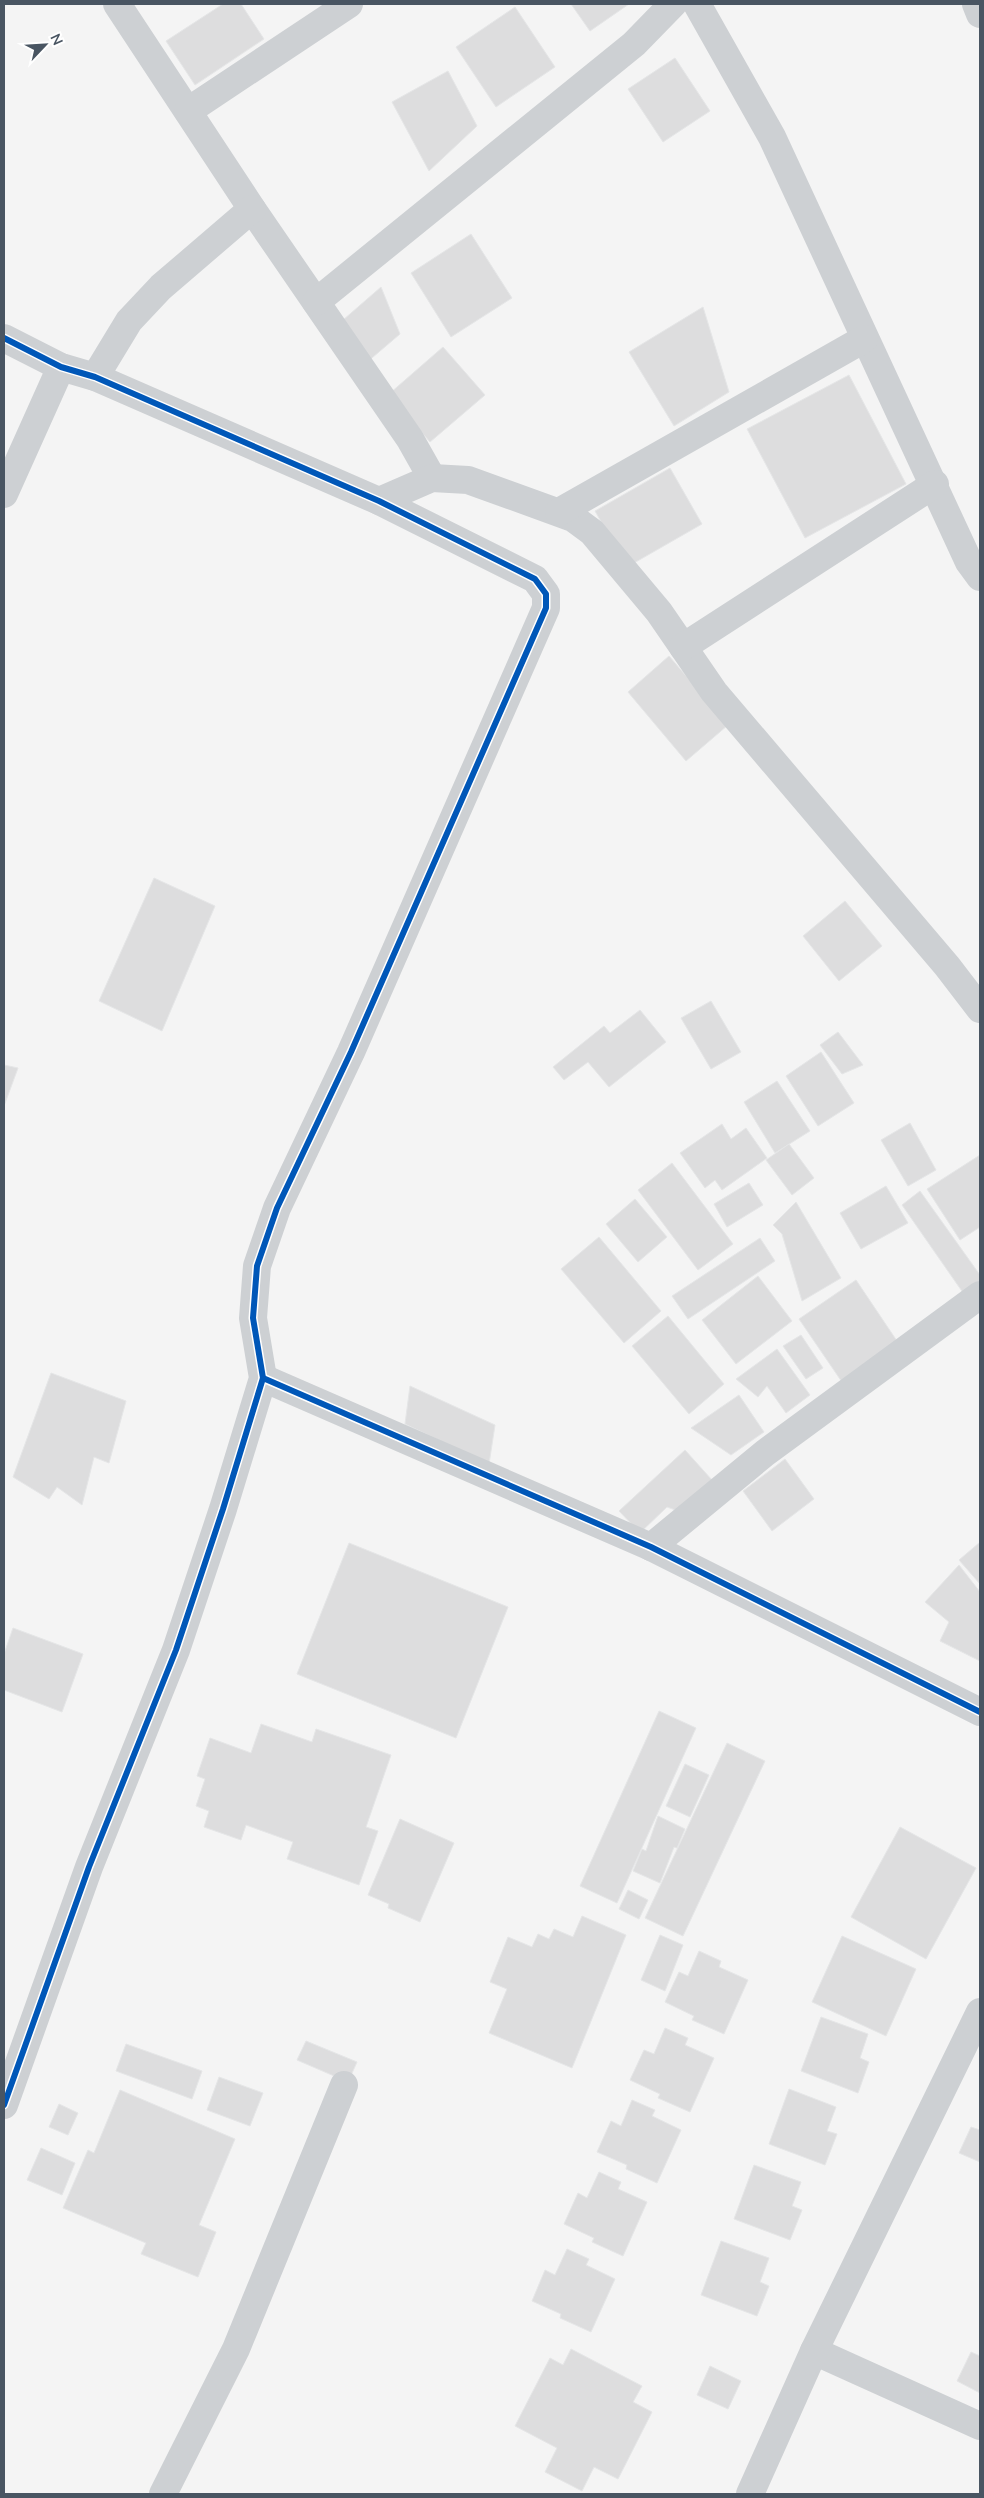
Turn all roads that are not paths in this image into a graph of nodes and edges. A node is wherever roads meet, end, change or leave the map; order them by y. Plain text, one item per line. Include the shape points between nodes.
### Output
1 (117, 4) edge
2 (349, 4) edge
3 (673, 4) edge
4 (697, 4) edge
5 (976, 4) edge
6 (980, 14) edge
7 (188, 111) junction
8 (252, 209) junction
9 (316, 302) junction
10 (4, 338) edge
11 (864, 339) junction
12 (62, 367) junction
13 (95, 378) junction
14 (432, 478) junction
15 (935, 484) junction
16 (4, 494) edge
17 (379, 500) junction
18 (559, 512) junction
19 (980, 577) edge
20 (683, 647) junction
21 (980, 1009) edge
22 (980, 1295) edge
23 (263, 1378) junction
24 (651, 1546) junction
25 (980, 1712) edge
26 (980, 2012) edge
27 (344, 2085) dead end
28 (4, 2104) edge
29 (814, 2351) junction
30 (980, 2426) edge
31 (163, 2494) edge
32 (750, 2494) edge

1 - 7 street
2 - 7 street
3 - 9 street via 634,44
4 - 11 street via 772,137
5 - 6 street
7 - 8 street
8 - 9 street
8 - 13 street via 161,287 129,321
9 - 14 street via 410,438
10 - 12 street
11 - 15 street
11 - 18 street
12 - 13 street
12 - 16 street
13 - 17 street
14 - 17 street
14 - 18 street via 468,480
15 - 19 street via 969,562
15 - 20 street
17 - 23 street via 534,579 546,594 546,608 351,1052 277,1208 257,1266 253,1318
18 - 20 street via 592,532 659,612
20 - 21 street via 714,692
22 - 24 street via 765,1452
23 - 24 street
23 - 28 street via 176,1650 89,1867
24 - 25 street
26 - 29 street
27 - 31 street via 236,2349
29 - 30 street
29 - 32 street

